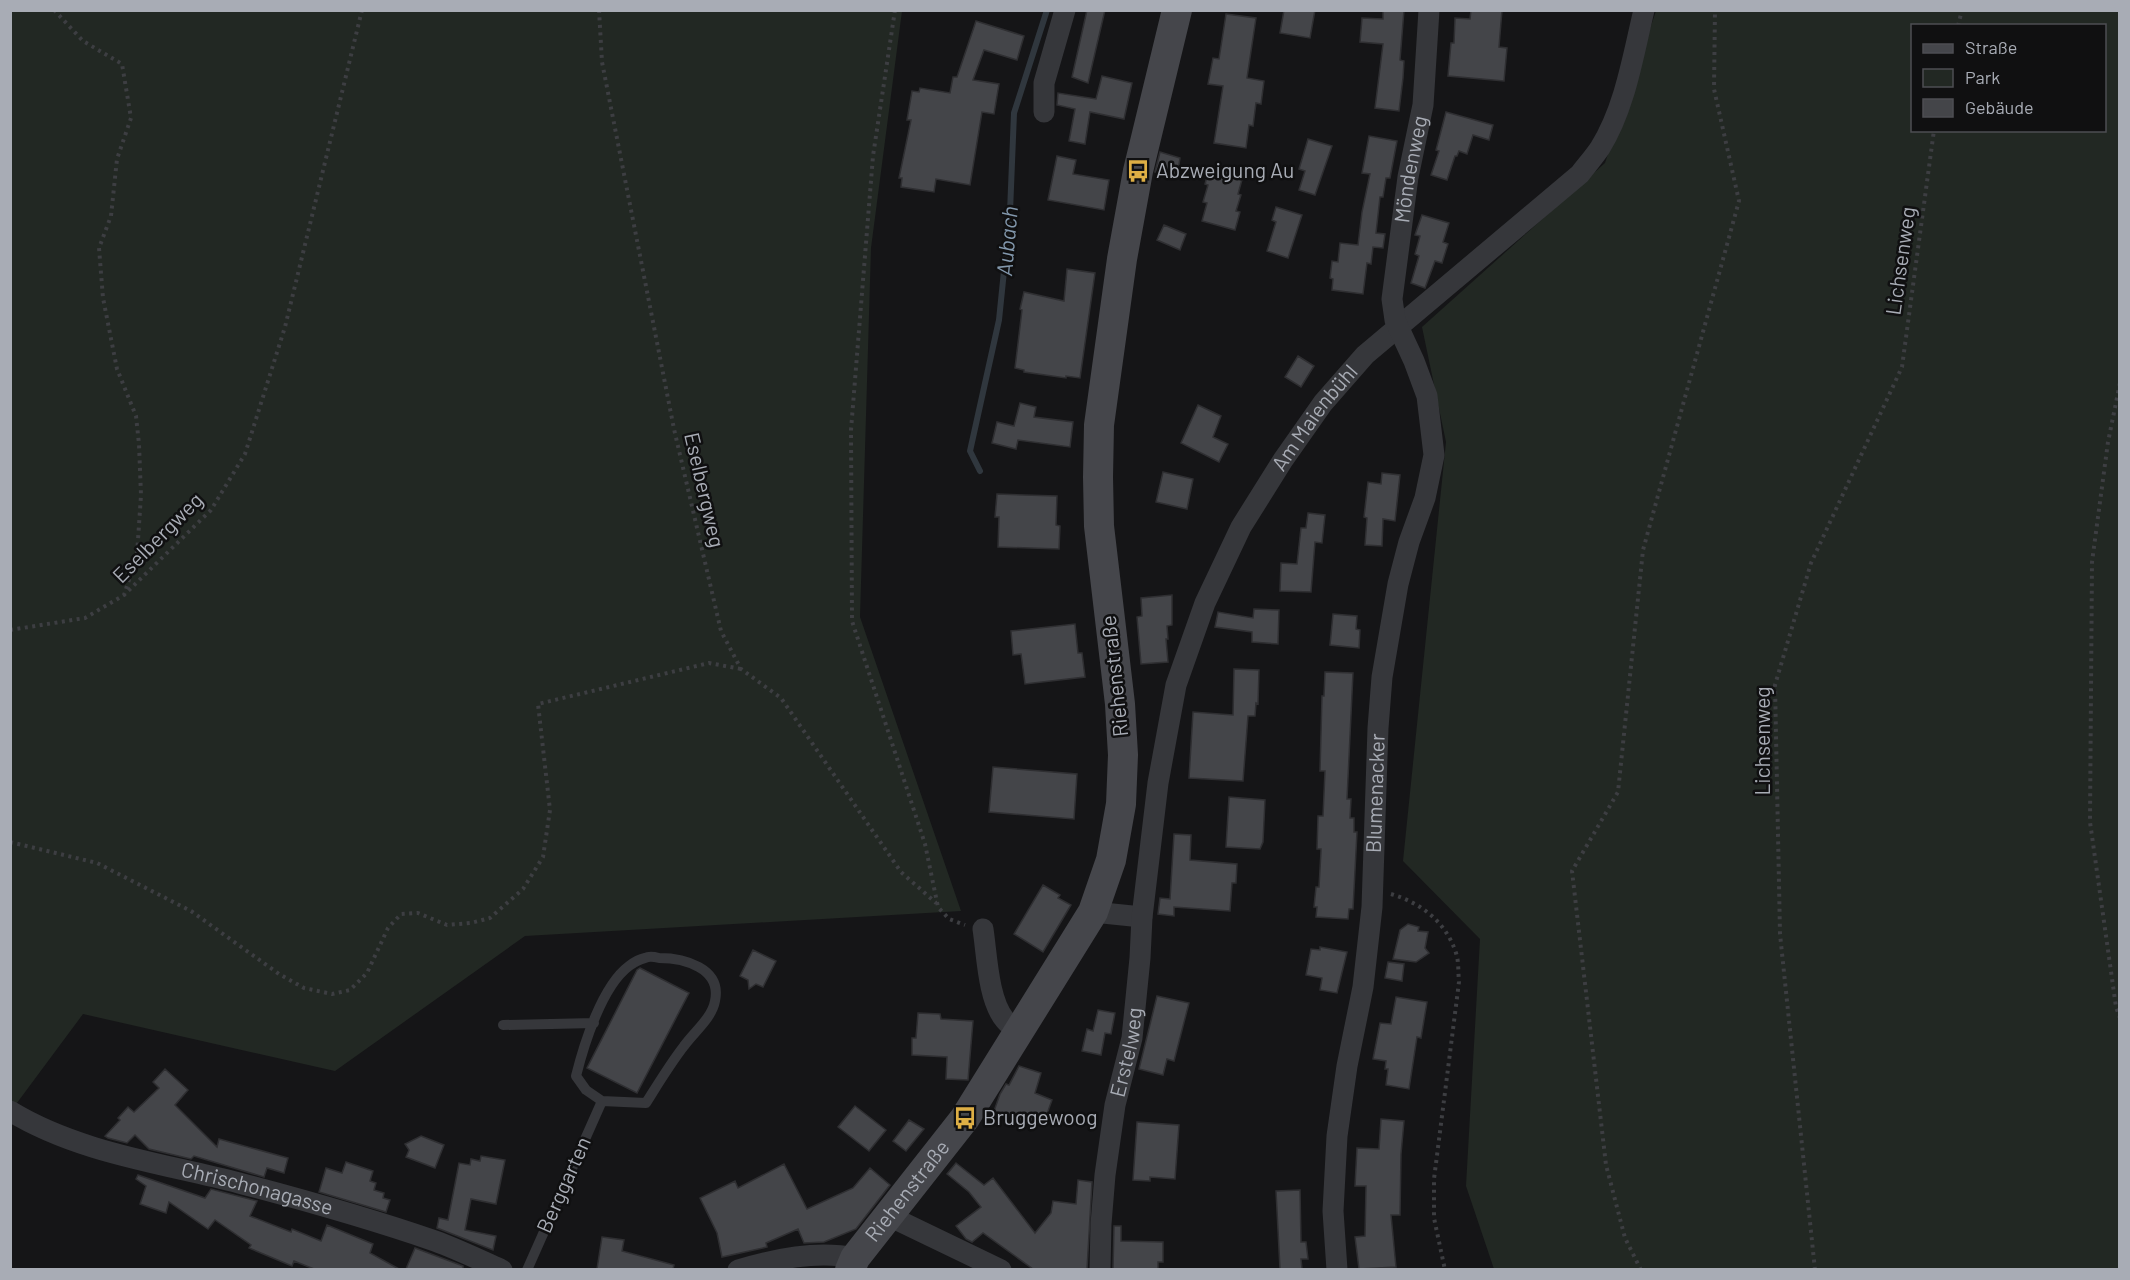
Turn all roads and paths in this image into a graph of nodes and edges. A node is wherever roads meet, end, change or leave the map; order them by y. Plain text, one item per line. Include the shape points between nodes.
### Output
1 (54, 10) edge
2 (362, 10) edge
3 (599, 10) edge
4 (895, 10) edge
5 (1065, 10) edge
6 (1177, 10) edge
7 (1429, 10) edge
8 (1644, 10) edge
9 (1715, 10) edge
10 (1044, 112) dead end
11 (1934, 132) edge
12 (1399, 327) junction
13 (2120, 383) edge
14 (124, 595) junction
15 (10, 630) edge
16 (741, 669) junction
17 (10, 842) edge
18 (1373, 889) junction
19 (936, 903) junction
20 (1093, 912) junction
21 (1142, 917) junction
22 (983, 929) joint
23 (2120, 1018) edge
24 (594, 1023) junction
25 (503, 1025) dead end
26 (1020, 1033) junction
27 (602, 1101) junction
28 (10, 1111) edge
29 (889, 1216) junction
30 (853, 1264) edge
31 (502, 1269) edge
32 (527, 1269) edge
33 (738, 1269) edge
34 (1001, 1269) edge
35 (1100, 1269) edge
36 (1338, 1269) edge
37 (1444, 1269) edge
38 (1641, 1269) edge
39 (1815, 1269) edge

1 - 14 path via 83,41 122,64 131,118 117,159 111,216 99,248 103,298 117,369 136,416 139,444 137,555
2 - 14 path, Eselbergweg via 285,327 245,454 211,510
3 - 16 path, Eselbergweg via 602,62 674,429 721,631
4 - 19 path via 873,156 851,430 852,621 925,844
5 - 10 street via 1044,83
6 - 20 street, Riehenstraße via 1138,171 1099,425 1099,526 1123,755 1121,804 1111,860
7 - 12 street, Möndenweg via 1423,105 1408,177 1392,299
8 - 12 street, Am Maienbühl via 1616,114 1600,147 1580,174
9 - 38 path via 1714,89 1739,201 1643,550 1618,792 1572,872 1606,1165 1625,1238
11 - 39 path, Lichsenweg via 1902,367 1810,563 1775,686 1780,934
12 - 18 street, Blumenacker via 1427,396 1434,455 1398,584 1382,677
12 - 21 street, Am Maienbühl via 1365,355 1323,403 1241,526 1205,603 1176,685 1158,783
13 - 23 path via 2092,562 2090,810 2104,932
14 - 15 path, Eselbergweg via 85,618
16 - 17 path via 709,663 538,704 550,810 543,857 523,889 490,918 471,923 447,925 418,913 401,914 388,928 367,974 350,990 332,994 304,988 191,911 97,863
16 - 19 path, Eselbergweg via 781,698 901,872
18 - 36 street, Blumenacker via 1363,987 1337,1136 1333,1210
18 - 37 path via 1423,908 1446,929 1457,955 1459,982 1434,1179 1434,1218
19 - 22 path, Eselbergweg via 949,919
20 - 21 street
20 - 26 street, Riehenstraße
21 - 35 street, Erstelweg via 1132,1038 1115,1105 1105,1175
22 - 26 street via 992,994 1005,1021
24 - 25 lane
24 - 27 lane via 576,1076 586,1090
24 - 27 lane via 609,988 628,967 646,957 688,962 705,970 715,985 711,1012 683,1046 646,1103
26 - 29 street, Riehenstraße via 965,1118
27 - 32 lane, Berggarten
28 - 31 street, Chrischonagasse via 59,1136 381,1224
29 - 30 street, Riehenstraße
29 - 34 street
30 - 33 street via 839,1255 822,1254

